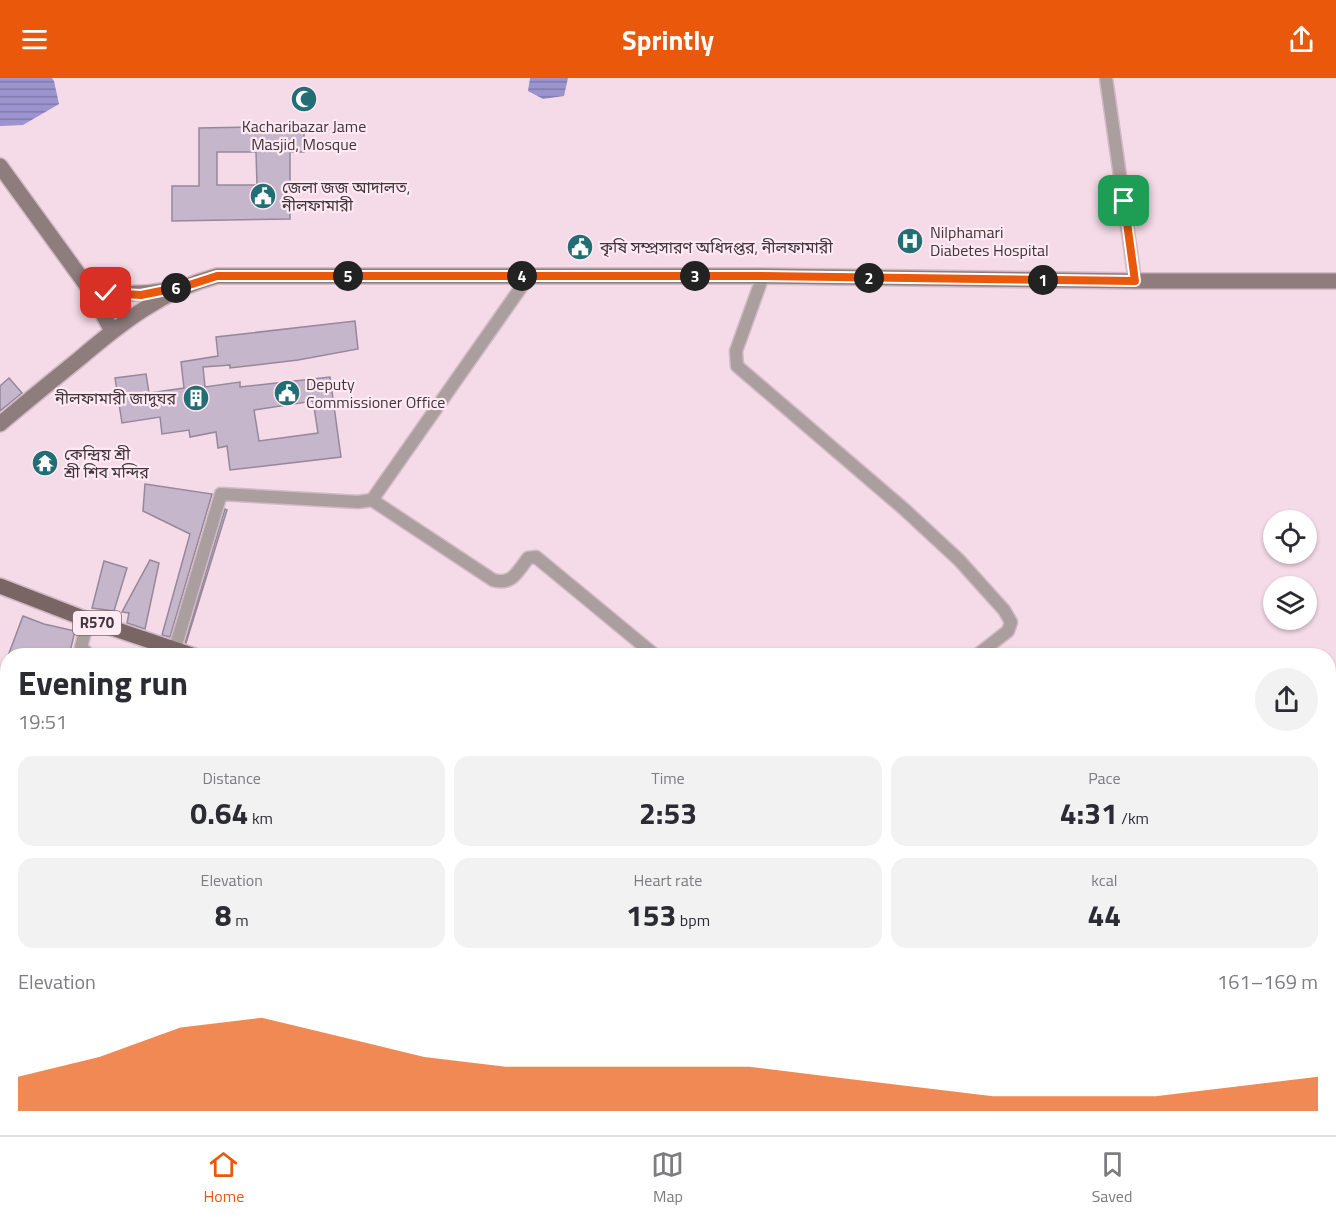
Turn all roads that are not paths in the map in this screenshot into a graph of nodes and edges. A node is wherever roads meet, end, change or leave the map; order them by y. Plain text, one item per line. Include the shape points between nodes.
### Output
1 (1106, 78) edge
2 (0, 166) edge
3 (529, 276) junction
4 (763, 276) junction
5 (1135, 281) junction
6 (1336, 281) edge
7 (186, 286) junction
8 (90, 290) junction
9 (112, 331) junction
10 (0, 424) edge
11 (372, 500) junction
12 (0, 586) edge
13 (88, 620) junction
14 (83, 648) edge
15 (163, 648) edge
16 (175, 648) edge
17 (646, 648) edge
18 (986, 648) edge

1 - 5 street
2 - 8 street
3 - 4 street
3 - 7 street via 217,276
3 - 11 street
4 - 5 street
4 - 18 street via 736,351 737,366 959,560 1004,610 1011,622 1008,631
5 - 6 street
7 - 8 street via 141,295
7 - 9 street via 147,306
8 - 9 street
9 - 10 street
11 - 16 street via 221,495
11 - 17 street via 493,580 509,581 528,558 536,557
12 - 13 main road, R570
13 - 14 street
13 - 15 main road, R570

